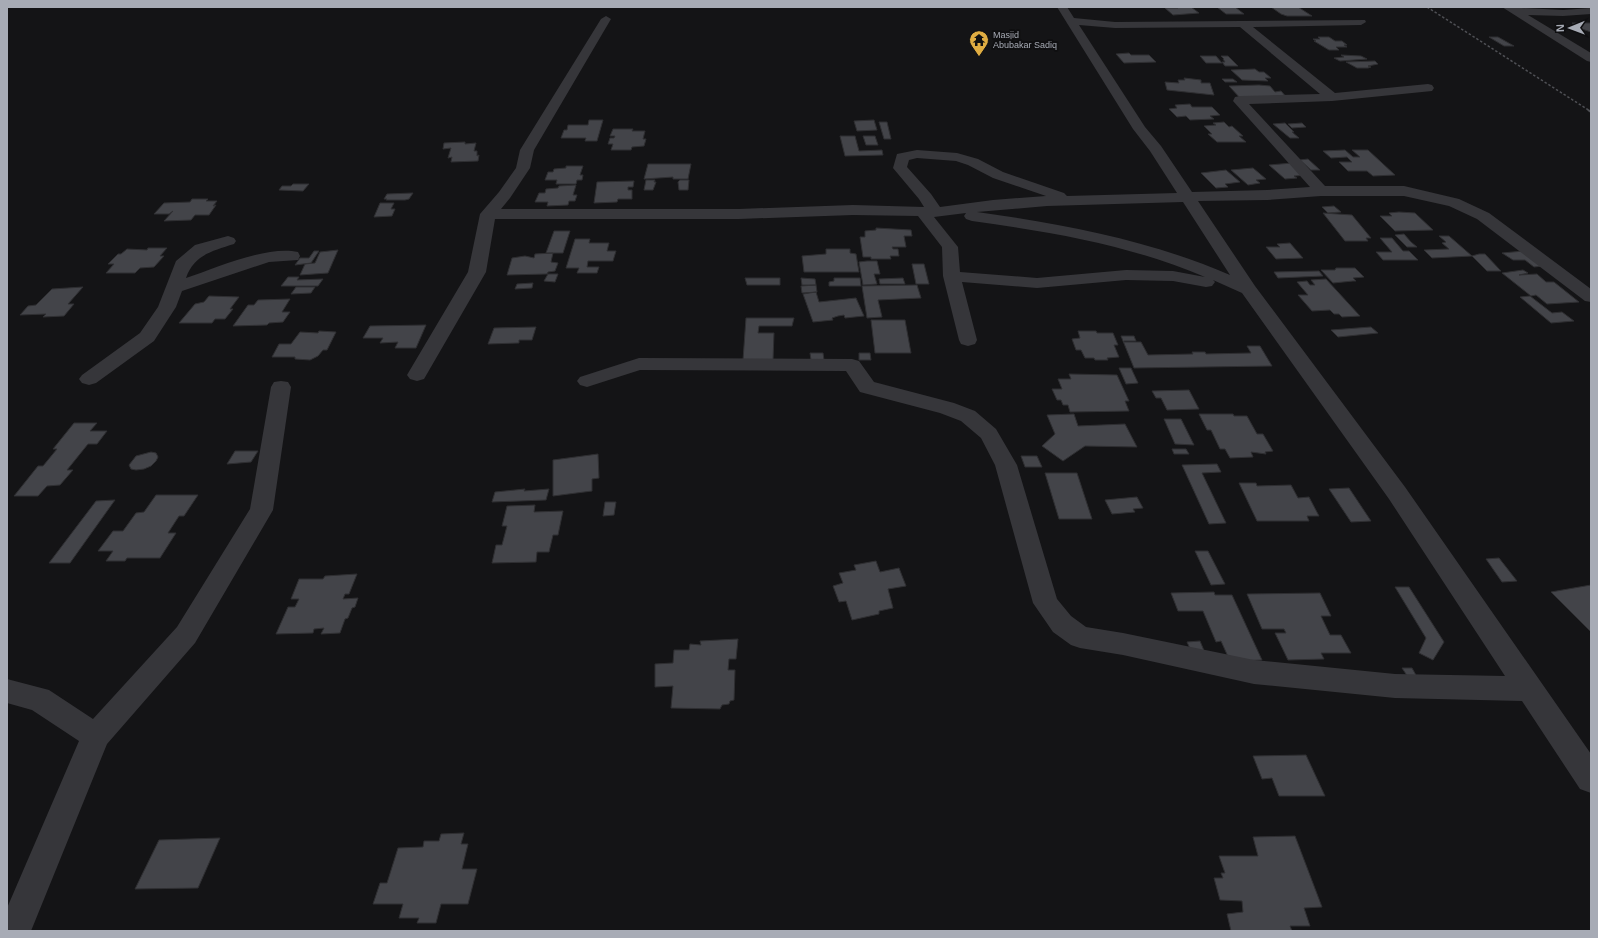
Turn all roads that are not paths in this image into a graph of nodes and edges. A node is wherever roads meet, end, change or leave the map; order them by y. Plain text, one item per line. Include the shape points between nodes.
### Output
1 (1062, 7) edge
2 (1511, 10) edge
3 (1591, 11) edge
4 (1127, 12) dead end
5 (606, 19) dead end
6 (1071, 21) junction
7 (1361, 22) dead end
8 (1143, 24) junction
9 (1243, 24) junction
10 (1591, 58) edge
11 (1428, 88) dead end
12 (1332, 97) junction
13 (1321, 191) junction
14 (1188, 196) junction
15 (1074, 200) junction
16 (932, 212) junction
17 (488, 214) junction
18 (228, 240) dead end
19 (292, 256) dead end
20 (952, 276) junction
21 (173, 288) junction
22 (1248, 289) junction
23 (1591, 297) edge
24 (968, 340) dead end
25 (417, 375) dead end
26 (90, 379) dead end
27 (587, 381) dead end
28 (281, 387) dead end
29 (1529, 689) junction
30 (7, 691) edge
31 (96, 736) junction
32 (1591, 779) edge
33 (14, 931) edge

1 - 6 street
2 - 3 street via 1563,13
2 - 10 street
4 - 8 street
5 - 17 street via 526,150 523,168 505,195
6 - 8 street via 1115,25
6 - 14 street via 1140,129
7 - 9 street
8 - 9 street
9 - 12 street
11 - 12 street
12 - 13 street via 1239,101
13 - 14 street
13 - 23 street via 1404,191 1454,202 1483,216
14 - 15 street
14 - 22 street
15 - 16 street
15 - 16 street via 1004,177 957,157 917,154 902,157 900,168 926,197
16 - 17 street via 853,210 739,214
16 - 20 street via 950,247
16 - 22 street via 1012,222 1132,245
17 - 25 street via 477,272
18 - 21 street via 201,249 182,265
19 - 21 street via 266,257
20 - 22 street via 1037,283 1126,275 1173,276
20 - 24 street
21 - 26 street via 167,307 146,337
22 - 29 street via 1398,493
27 - 29 street via 639,364 852,365 867,387 968,416 989,434 1006,465 1046,603 1062,624 1080,637 1254,672 1395,686
28 - 31 street via 261,510 186,635
29 - 32 street
30 - 31 street via 39,699
31 - 33 street

